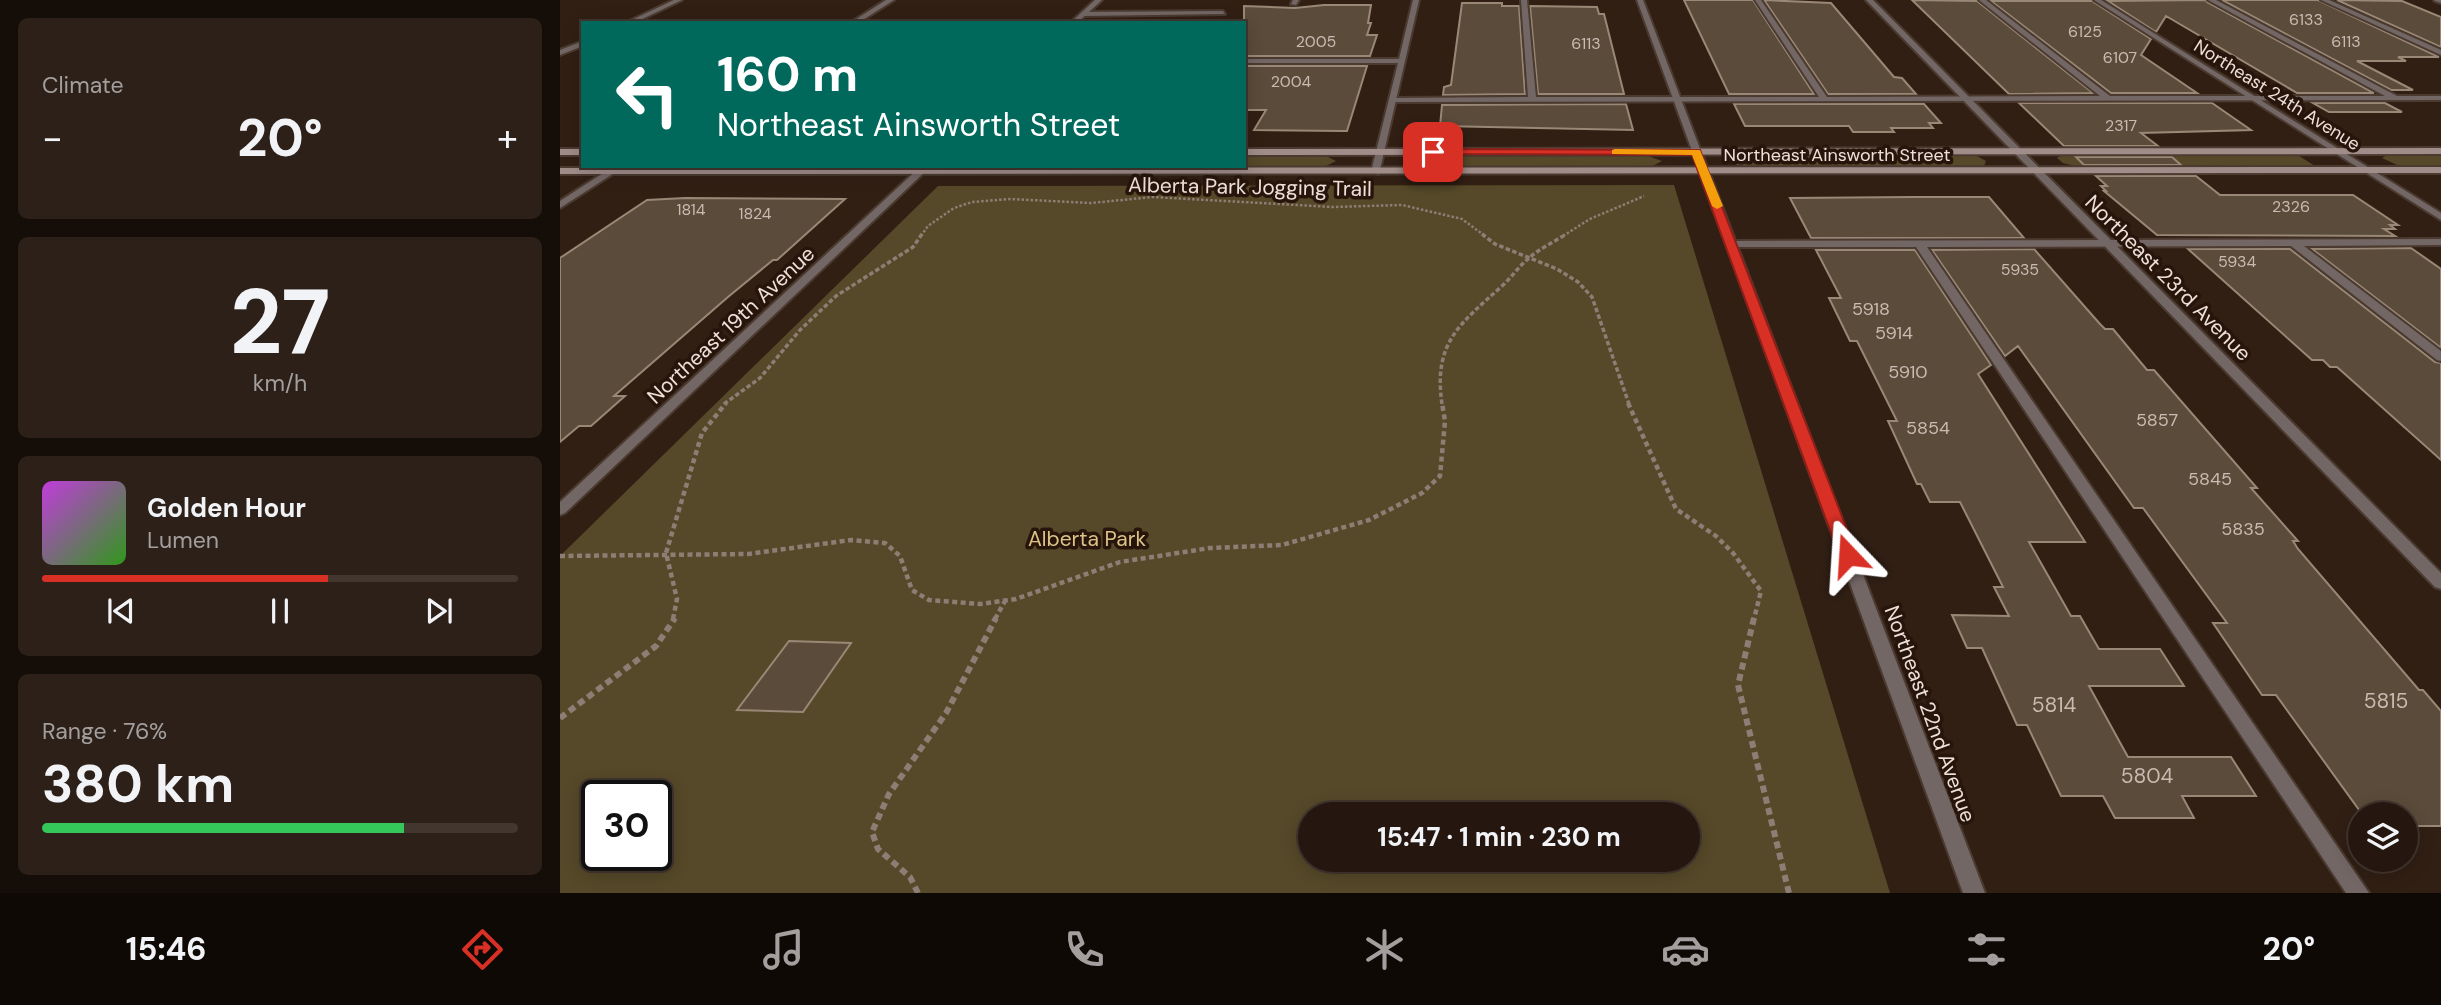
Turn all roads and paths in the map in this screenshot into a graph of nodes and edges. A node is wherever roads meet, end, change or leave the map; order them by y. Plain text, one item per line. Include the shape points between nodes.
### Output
1 (679, 0) edge
2 (891, 0) edge
3 (1099, 0) edge
4 (1416, 0) edge
5 (1524, 0) edge
6 (1640, 0) edge
7 (1758, 0) edge
8 (1868, 0) edge
9 (1982, 0) edge
10 (2097, 0) edge
11 (2211, 0) edge
12 (2324, 0) edge
13 (1084, 13) junction
14 (1223, 13) dead end
15 (632, 21) edge
16 (856, 21) edge
17 (1075, 21) edge
18 (581, 44) edge
19 (560, 53) edge
20 (2441, 53) edge
21 (1246, 61) edge
22 (1402, 61) junction
23 (2397, 98) junction
24 (2441, 98) edge
25 (1825, 99) junction
26 (1965, 99) junction
27 (2109, 99) junction
28 (2253, 99) junction
29 (1393, 100) junction
30 (1532, 100) junction
31 (1677, 100) junction
32 (2338, 151) junction
33 (2441, 151) edge
34 (560, 152) edge
35 (581, 152) edge
36 (1246, 152) edge
37 (1381, 152) junction
38 (1696, 152) junction
39 (2018, 152) junction
40 (618, 169) edge
41 (925, 169) edge
42 (2367, 170) junction
43 (2441, 170) edge
44 (560, 171) edge
45 (1704, 171) junction
46 (2036, 171) junction
47 (1376, 172) junction
48 (1649, 194) dead end
49 (560, 205) edge
50 (2441, 216) edge
51 (2106, 242) junction
52 (2441, 242) edge
53 (1919, 243) junction
54 (2294, 243) junction
55 (1732, 244) junction
56 (1528, 258) junction
57 (2441, 357) edge
58 (560, 510) edge
59 (666, 553) junction
60 (560, 556) edge
61 (2441, 583) edge
62 (1006, 601) junction
63 (560, 718) edge
64 (918, 893) edge
65 (1789, 893) edge
66 (1974, 893) edge
67 (2358, 893) edge

1 - 15 street
2 - 16 street
3 - 13 street
4 - 22 street
5 - 30 street
6 - 31 street, Northeast 22nd Avenue
7 - 25 street
8 - 26 street, Northeast 23rd Avenue
9 - 27 street
10 - 28 street, Northeast 24th Avenue
11 - 23 street
12 - 20 street
13 - 14 street
13 - 17 street
18 - 19 street
21 - 22 street
22 - 29 street
23 - 24 street
23 - 28 street
25 - 26 street
25 - 31 street
26 - 27 street
26 - 39 street, Northeast 23rd Avenue
27 - 28 street
28 - 32 street, Northeast 24th Avenue
29 - 30 street
29 - 37 street
30 - 31 street
31 - 38 street, Northeast 22nd Avenue
32 - 33 street, Northeast Ainsworth Street
32 - 39 street, Northeast Ainsworth Street
32 - 42 street, Northeast 24th Avenue
34 - 35 street
36 - 37 street, Northeast Ainsworth Street
37 - 38 street, Northeast Ainsworth Street
37 - 47 street
38 - 39 street, Northeast Ainsworth Street
38 - 45 street, Northeast 22nd Avenue
39 - 46 street, Northeast 23rd Avenue
40 - 41 street, Northeast Ainsworth Street
40 - 44 street, Northeast Ainsworth Street
40 - 49 street
41 - 47 street, Northeast Ainsworth Street
41 - 58 street, Northeast 19th Avenue
42 - 43 street, Northeast Ainsworth Street
42 - 46 street, Northeast Ainsworth Street
42 - 50 street, Northeast 24th Avenue
45 - 46 street, Northeast Ainsworth Street
45 - 47 street, Northeast Ainsworth Street
45 - 55 street, Northeast 22nd Avenue
46 - 51 street, Northeast 23rd Avenue
48 - 56 path via 1590,219
51 - 53 street
51 - 54 street
51 - 61 street, Northeast 23rd Avenue
52 - 54 street
53 - 55 street
53 - 67 street
54 - 57 street
55 - 66 street, Northeast 22nd Avenue
56 - 59 path, Alberta Park Jogging Trail via 1495,244 1462,219 1402,205 1332,207 1153,197 1091,203 1010,199 954,208 928,226 913,247 836,296 760,378 723,405 702,433
56 - 62 path via 1456,328 1441,362 1445,421 1440,476 1422,493 1369,520 1282,545 1210,548 1121,562
56 - 65 path, Alberta Park Jogging Trail via 1557,269 1592,297 1621,386 1676,509 1733,553 1761,591 1738,685
59 - 60 path
59 - 62 path via 748,554 851,540 886,543 900,556 912,590 929,600
59 - 63 path via 677,599 668,631 656,646
62 - 64 path via 946,713 889,794 872,832 878,849 910,877

